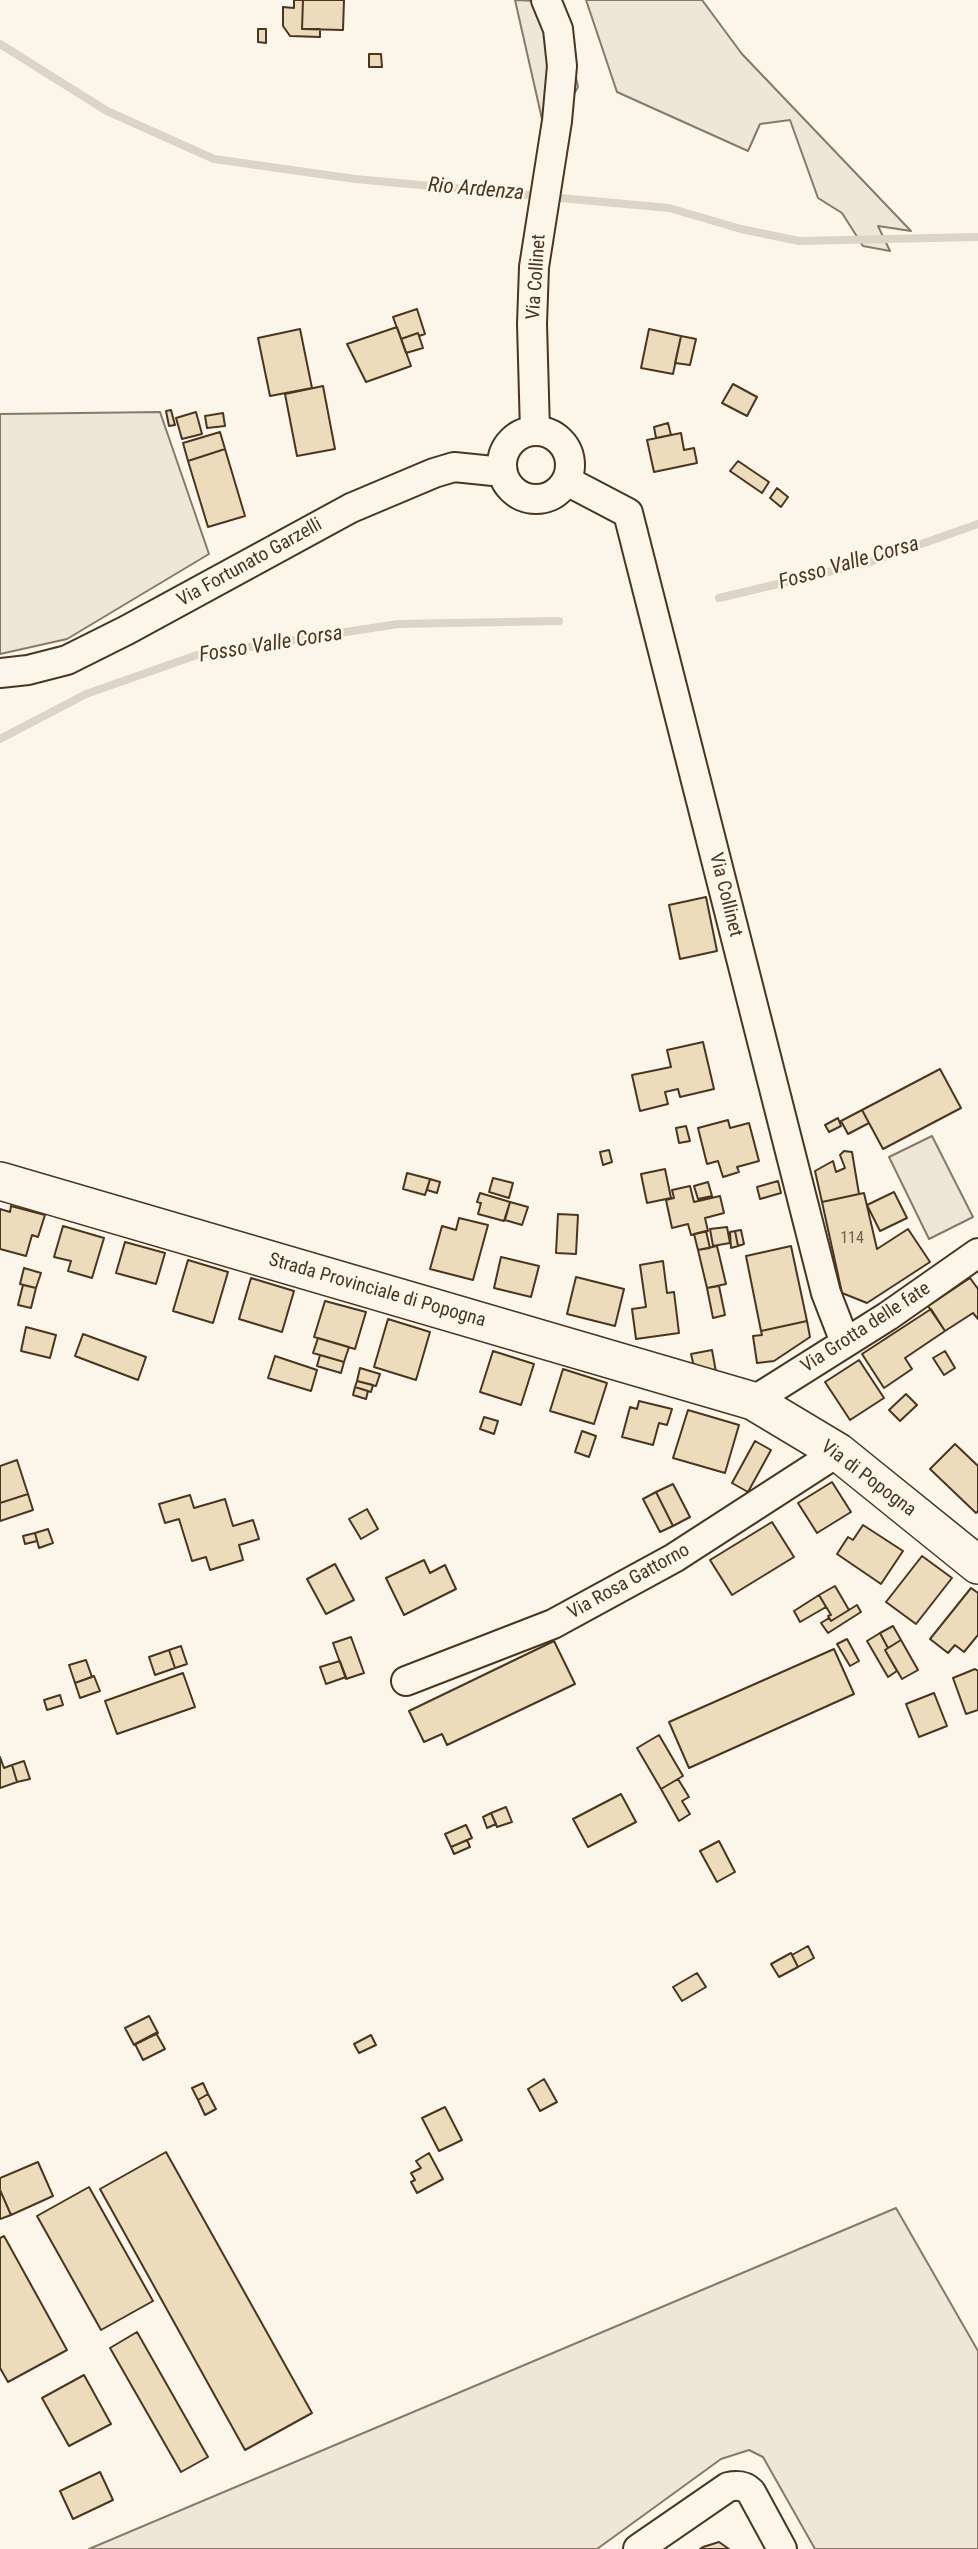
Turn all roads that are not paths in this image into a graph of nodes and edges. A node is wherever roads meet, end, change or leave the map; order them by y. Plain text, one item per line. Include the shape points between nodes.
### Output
1 (546, 0) edge
2 (535, 431) junction
3 (503, 472) junction
4 (567, 481) junction
5 (0, 673) edge
6 (0, 1181) edge
7 (978, 1253) edge
8 (845, 1342) junction
9 (753, 1401) junction
10 (838, 1452) junction
11 (978, 1565) edge
12 (406, 1681) dead end
13 (638, 2549) edge
14 (782, 2549) edge

1 - 2 street, Via Collinet via 558,29 562,66 534,267
2 - 3 street via 523,434 506,449
2 - 4 street via 562,443 570,462
3 - 4 street via 512,490 531,499 552,496
3 - 5 street, Via Fortunato Garzelli via 454,467 434,472 351,508 66,660
4 - 8 street, Via Collinet via 628,513 826,1293
6 - 9 main road, Strada Provinciale di Popogna
7 - 8 street, Via Grotta delle fate
8 - 9 street, Via Grotta delle fate
9 - 10 main road, Via di Popogna
10 - 11 main road, Via di Popogna
10 - 12 street, Via Rosa Gattorno via 674,1558 553,1624
13 - 14 street via 735,2485 751,2493

